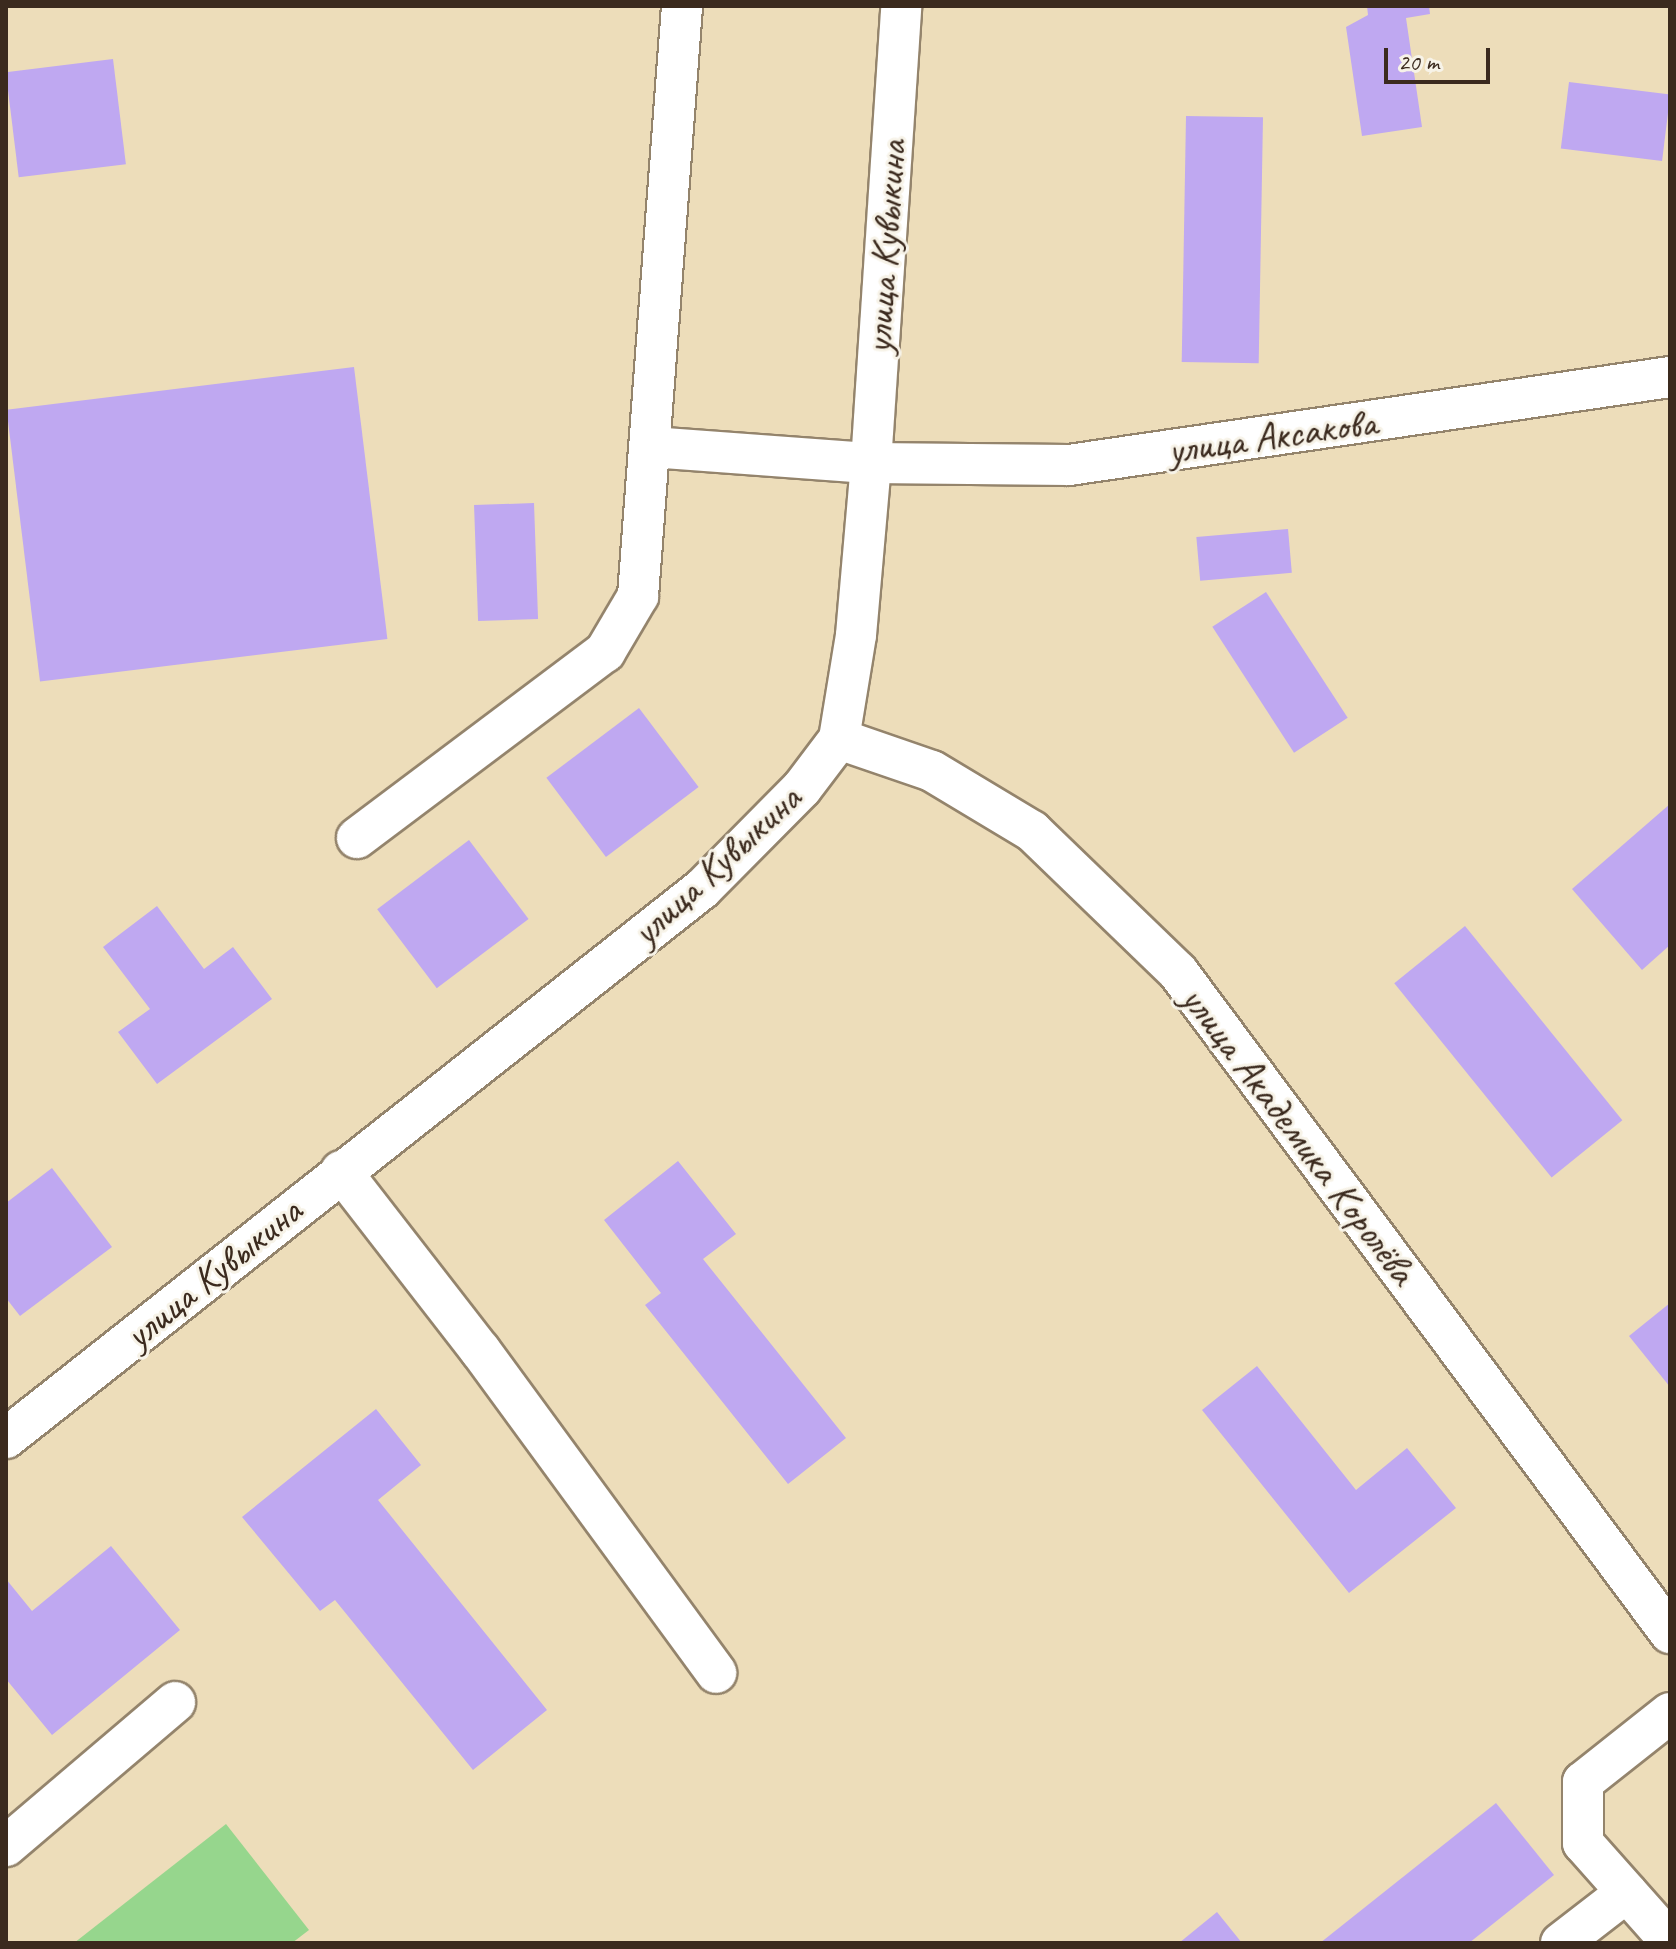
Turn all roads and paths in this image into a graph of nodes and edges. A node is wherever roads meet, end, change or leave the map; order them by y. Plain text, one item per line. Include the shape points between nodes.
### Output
1 (682, 6) edge
2 (901, 6) edge
3 (1670, 377) edge
4 (651, 447) junction
5 (871, 463) junction
6 (839, 739) junction
7 (357, 838) dead end
8 (341, 1171) junction
9 (6, 1438) edge
10 (1670, 1633) edge
11 (716, 1673) dead end
12 (175, 1702) dead end
13 (1670, 1713) edge
14 (6, 1846) edge
15 (1627, 1892) junction
16 (1670, 1941) edge
17 (1561, 1943) edge

1 - 4 street
2 - 5 street, улица Кувыкина
3 - 5 street, улица Аксакова via 1069,465
4 - 5 street, улица Аксакова
4 - 7 street via 638,596 605,652
5 - 6 street, улица Кувыкина via 856,635
6 - 8 street, улица Кувыкина via 802,788 702,889
6 - 10 street, улица Академика Королёва via 932,771 1032,831 1178,972
8 - 9 street, улица Кувыкина
8 - 11 street via 480,1350
12 - 14 street
13 - 15 street via 1583,1782 1583,1843
15 - 16 street
15 - 17 street

